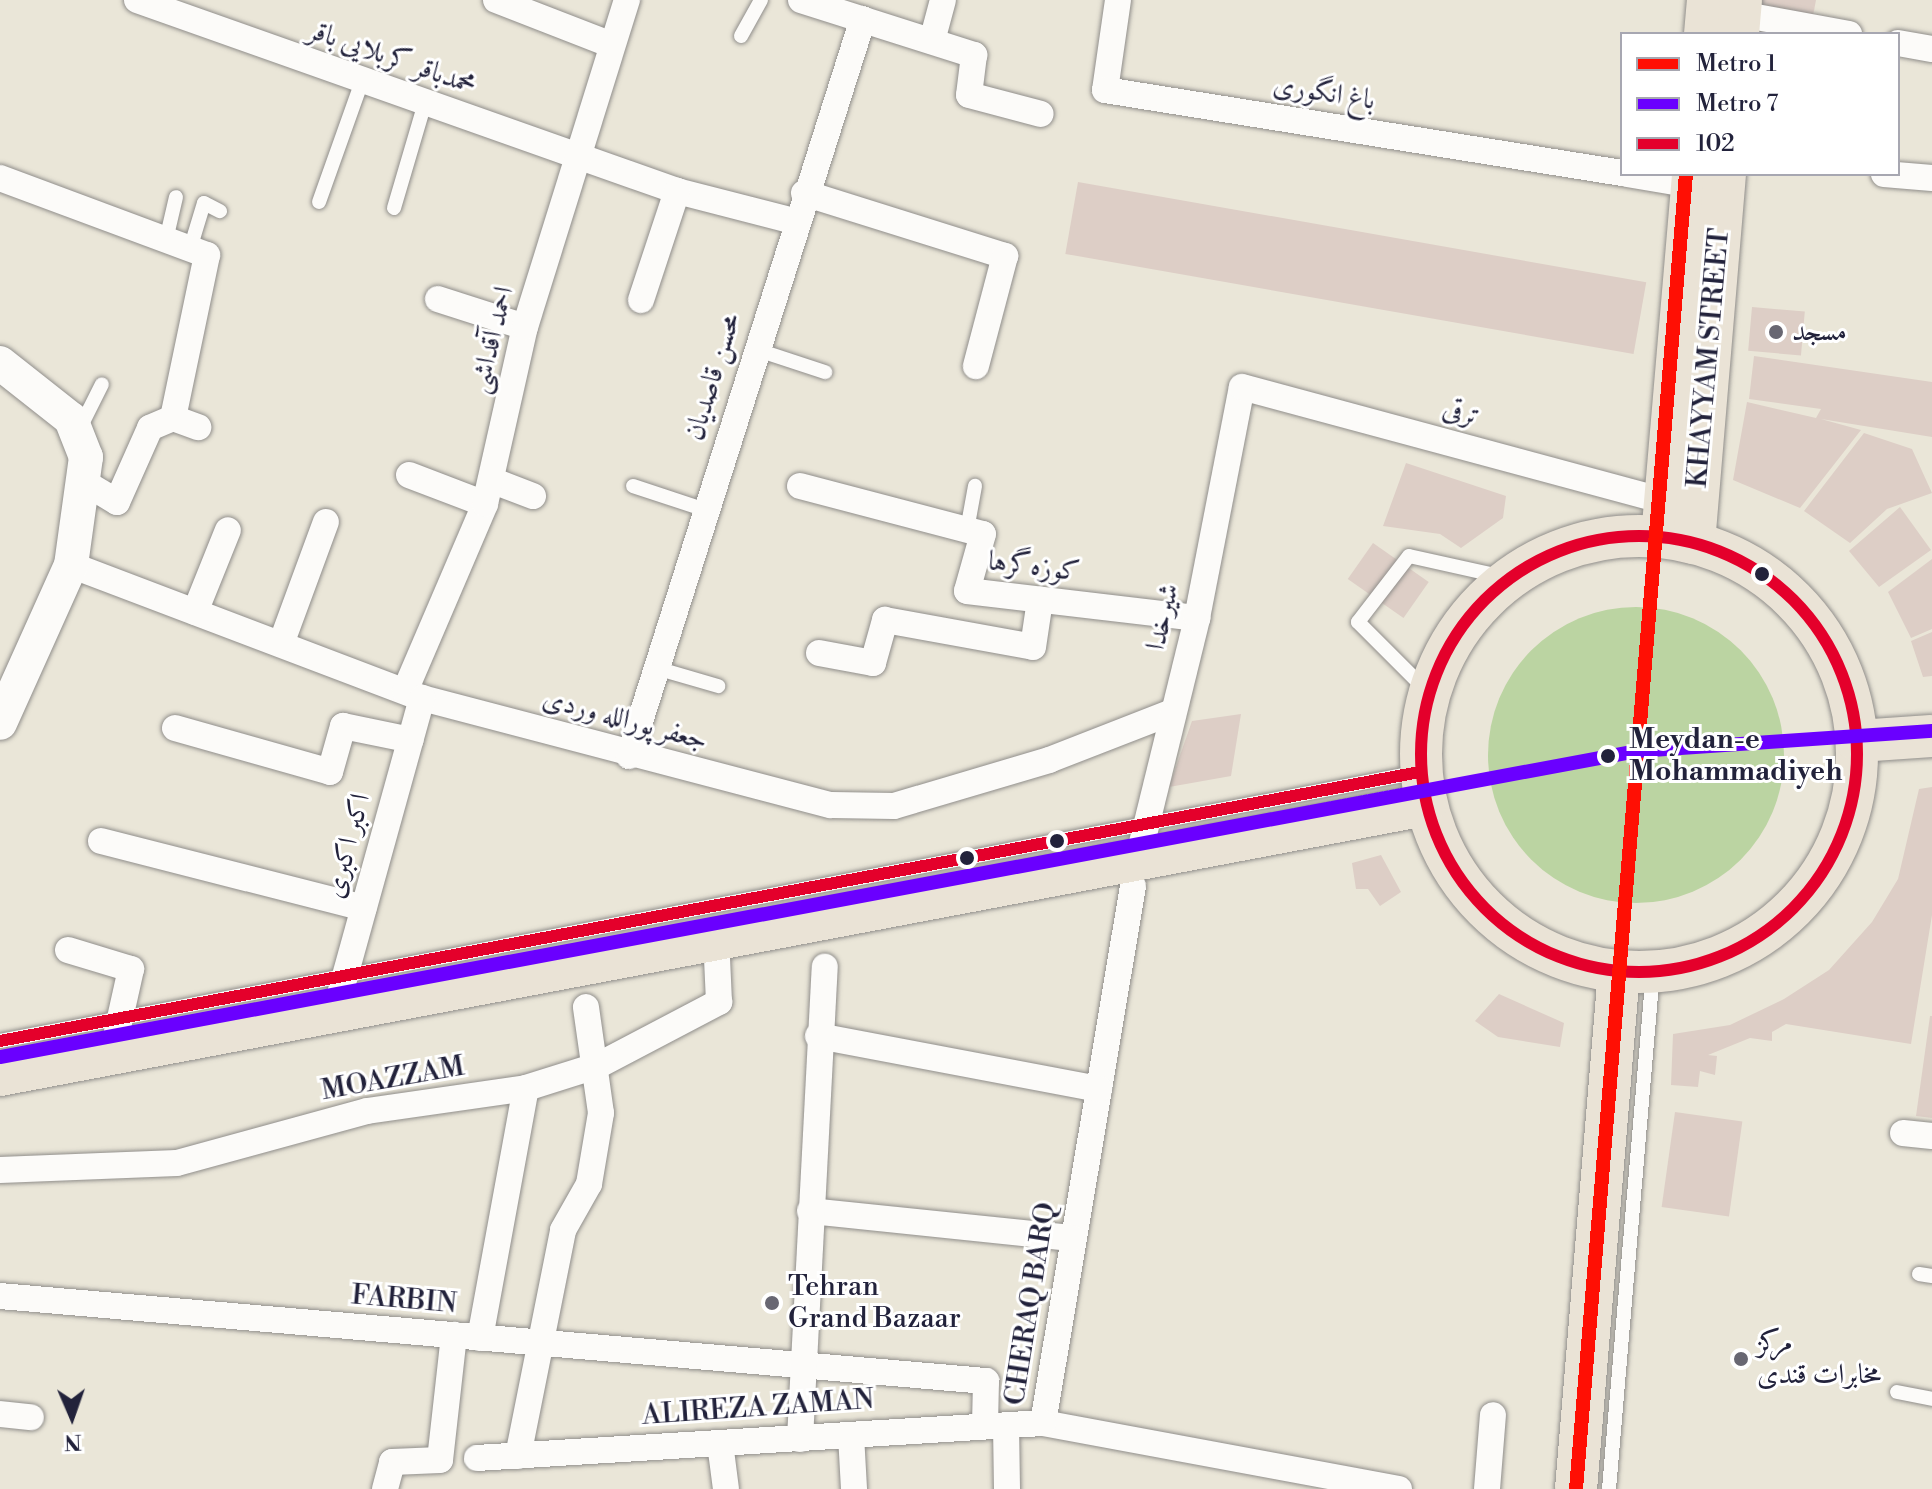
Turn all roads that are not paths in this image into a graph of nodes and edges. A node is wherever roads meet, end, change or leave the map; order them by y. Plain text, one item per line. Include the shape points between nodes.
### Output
1 (137, 0) edge
2 (496, 0) edge
3 (627, 0) edge
4 (761, 0) edge
5 (801, 0) edge
6 (943, 0) edge
7 (1118, 0) edge
8 (851, 11) edge
9 (1726, 16) edge
10 (1835, 32) edge
11 (741, 36) dead end
12 (932, 41) junction
13 (1900, 43) edge
14 (612, 45) junction
15 (1932, 49) edge
16 (362, 81) junction
17 (425, 103) junction
18 (1041, 114) dead end
19 (581, 157) junction
20 (1620, 173) edge
21 (1900, 175) edge
22 (1664, 176) edge
23 (0, 178) edge
24 (1703, 178) edge
25 (1932, 178) edge
26 (677, 191) junction
27 (804, 193) junction
28 (176, 197) dead end
29 (319, 202) dead end
30 (394, 208) dead end
31 (220, 211) dead end
32 (794, 221) junction
33 (188, 248) junction
34 (438, 299) dead end
35 (641, 300) dead end
36 (525, 327) junction
37 (755, 349) junction
38 (0, 363) edge
39 (976, 366) dead end
40 (825, 372) dead end
41 (102, 384) dead end
42 (1242, 387) joint
43 (173, 418) junction
44 (198, 427) dead end
45 (77, 435) junction
46 (409, 475) dead end
47 (85, 483) junction
48 (633, 486) dead end
49 (800, 486) dead end
50 (975, 486) dead end
51 (488, 492) junction
52 (533, 496) dead end
53 (706, 510) junction
54 (326, 522) dead end
55 (1673, 527) junction
56 (228, 530) dead end
57 (967, 530) junction
58 (71, 565) junction
59 (1508, 578) junction
60 (1040, 600) junction
61 (195, 612) junction
62 (1197, 618) junction
63 (281, 644) junction
64 (819, 653) dead end
65 (656, 668) junction
66 (718, 686) dead end
67 (1428, 692) junction
68 (414, 695) junction
69 (1172, 712) junction
70 (1932, 716) edge
71 (0, 723) edge
72 (175, 728) dead end
73 (1857, 731) junction
74 (1932, 736) edge
75 (411, 740) junction
76 (629, 756) junction
77 (1423, 788) junction
78 (101, 841) dead end
79 (1138, 858) junction
80 (364, 908) junction
81 (716, 937) junction
82 (68, 950) dead end
83 (825, 967) dead end
84 (347, 970) junction
85 (1636, 972) junction
86 (586, 1007) dead end
87 (335, 1012) junction
88 (116, 1036) junction
89 (818, 1036) junction
90 (0, 1041) edge
91 (599, 1065) junction
92 (0, 1075) edge
93 (526, 1088) junction
94 (1099, 1089) junction
95 (1903, 1133) dead end
96 (1932, 1136) edge
97 (0, 1170) edge
98 (810, 1211) junction
99 (1073, 1238) junction
100 (0, 1296) edge
101 (467, 1337) junction
102 (541, 1343) junction
103 (803, 1363) junction
104 (1897, 1392) dead end
105 (1932, 1399) edge
106 (0, 1414) edge
107 (1493, 1415) dead end
108 (31, 1417) dead end
109 (1043, 1423) junction
110 (996, 1426) junction
111 (851, 1435) junction
112 (800, 1439) junction
113 (720, 1443) junction
114 (518, 1456) junction
115 (477, 1458) dead end
116 (385, 1489) edge
117 (726, 1489) edge
118 (854, 1489) edge
119 (1007, 1489) edge
120 (1399, 1489) edge
121 (1487, 1489) edge
122 (1576, 1489) edge
123 (1609, 1489) edge

1 - 16 street, محمدباقر کربلایی باقر
2 - 14 street
3 - 14 street, احمد آقداشی
4 - 11 lane
5 - 8 street
6 - 12 street
7 - 20 street, باغ انگوری via 1105,90
8 - 12 street
8 - 27 street, محسن قاصدیان
9 - 10 street
12 - 18 street via 974,55 969,95
13 - 15 street
14 - 19 street, احمد آقداشی
16 - 17 street, محمدباقر کربلایی باقر
16 - 29 lane
17 - 19 street, محمدباقر کربلایی باقر
17 - 30 lane
19 - 26 street, محمدباقر کربلایی باقر
19 - 36 street, احمد آقداشی
21 - 25 street
22 - 24 street, باغ انگوری
23 - 33 street
24 - 55 main road, KHAYYAM STREET
26 - 32 street, محمدباقر کربلایی باقر
26 - 35 street
27 - 32 street, محسن قاصدیان
27 - 39 street via 1005,256
28 - 33 lane
31 - 33 lane via 204,203
32 - 37 street, محسن قاصدیان
33 - 43 street
34 - 36 street
36 - 51 street, احمد آقداشی
37 - 40 lane
37 - 53 street, محسن قاصدیان
38 - 45 street via 48,396
41 - 45 lane
42 - 55 street, ترقی
42 - 62 street, شیرخدا
43 - 44 street
43 - 47 street via 150,428 117,502
45 - 47 street
46 - 51 street
47 - 58 street
48 - 53 lane
49 - 57 street, کوزه‌گرها
50 - 57 lane
51 - 52 street
51 - 68 street, احمد آقداشی
53 - 65 street, محسن قاصدیان
54 - 63 street
55 - 59 main road via 1602,538 1553,553
55 - 73 main road via 1755,569 1800,605 1827,640
56 - 61 street
57 - 60 street, کوزه‌گرها via 983,534 967,591
58 - 61 street, جعفر پورالله وردی
58 - 71 street
59 - 67 main road via 1459,628
59 - 67 lane via 1409,556 1358,622
60 - 62 street, کوزه‌گرها
60 - 64 street via 1033,647 885,620 873,663
61 - 63 street, جعفر پورالله وردی
62 - 69 street, شیرخدا
63 - 68 street, جعفر پورالله وردی
65 - 66 lane
65 - 76 street, محسن قاصدیان
67 - 77 main road
68 - 75 street, اکبر اکبری
68 - 76 street, جعفر پورالله وردی
69 - 76 street, جعفر پورالله وردی via 1049,760 894,806 831,805
69 - 79 street, شیرخدا
70 - 73 lane
72 - 75 street via 330,772 343,726
73 - 74 main road
73 - 85 main road via 1856,790 1819,880 1747,945
75 - 80 street, اکبر اکبری
77 - 79 main road
77 - 85 main road via 1445,856 1486,909 1517,936 1566,960
78 - 80 street
79 - 81 main road
79 - 84 lane
79 - 94 street, CHERAQ BARQ
80 - 84 street, اکبر اکبری
81 - 87 main road
81 - 91 street, MOAZZAM via 719,1002
82 - 88 street via 131,969
83 - 89 street
84 - 87 street, اکبر اکبری
84 - 88 lane
85 - 122 main road
85 - 123 lane
86 - 91 street
87 - 88 main road
88 - 90 lane
88 - 92 main road
89 - 94 street
89 - 98 street
91 - 93 street, MOAZZAM
91 - 102 street via 601,1113 589,1184 563,1230
93 - 97 street, MOAZZAM via 367,1111 177,1163
93 - 101 street
94 - 99 street, CHERAQ BARQ
95 - 96 street
98 - 99 street
98 - 103 street
99 - 109 street, CHERAQ BARQ
100 - 101 street, FARBIN
101 - 102 street, FARBIN
101 - 116 street via 440,1460 392,1462
102 - 103 street, FARBIN
102 - 114 street
103 - 110 street, FARBIN via 986,1381
103 - 112 street
104 - 105 lane
106 - 108 street
107 - 121 street
109 - 110 street, ALIREZA ZAMAN
109 - 120 street, CHERAQ BARQ
110 - 111 street, ALIREZA ZAMAN
110 - 119 street
111 - 112 street, ALIREZA ZAMAN
111 - 118 street
112 - 113 street, ALIREZA ZAMAN
113 - 114 street, ALIREZA ZAMAN
113 - 117 street
114 - 115 street, ALIREZA ZAMAN

